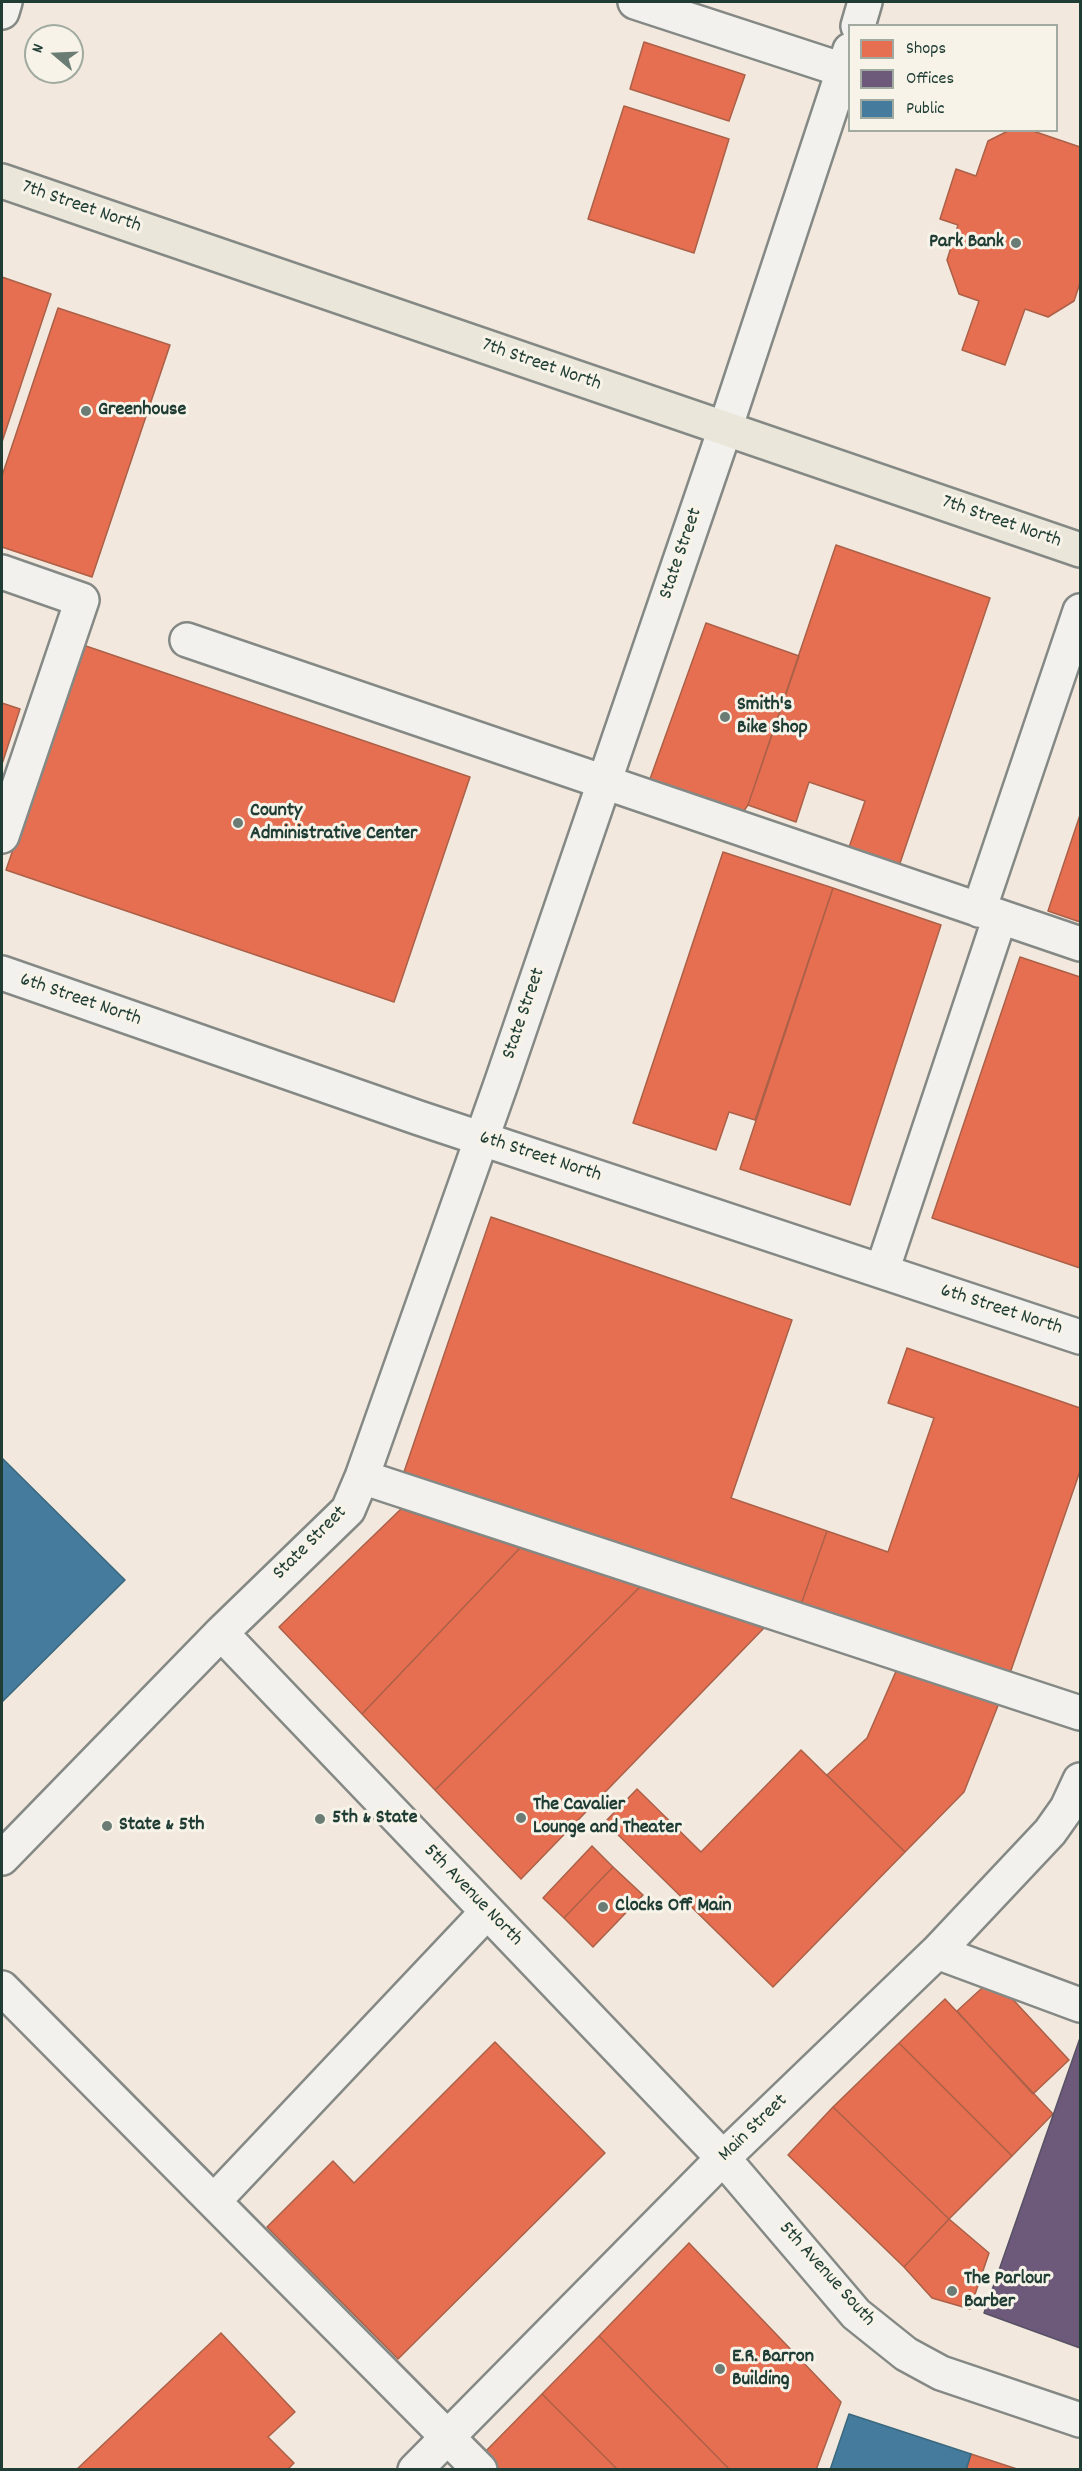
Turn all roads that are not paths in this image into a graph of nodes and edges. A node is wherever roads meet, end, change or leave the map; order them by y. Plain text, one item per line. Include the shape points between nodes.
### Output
1 (5, 2) edge
2 (634, 2) edge
3 (866, 2) edge
4 (2, 12) edge
5 (859, 24) edge
6 (846, 60) edge
7 (2, 181) edge
8 (725, 429) junction
9 (1080, 550) edge
10 (2, 572) edge
11 (1080, 611) edge
12 (187, 640) dead end
13 (604, 782) junction
14 (2, 836) edge
15 (990, 913) junction
16 (1080, 944) edge
17 (2, 973) edge
18 (482, 1139) junction
19 (882, 1271) junction
20 (1080, 1337) edge
21 (362, 1477) junction
22 (221, 1633) junction
23 (1080, 1713) edge
24 (1080, 1780) edge
25 (2, 1858) edge
26 (487, 1912) junction
27 (937, 1952) junction
28 (2, 1988) edge
29 (1080, 2004) edge
30 (723, 2158) junction
31 (214, 2201) junction
32 (1080, 2420) edge
33 (448, 2436) junction
34 (416, 2469) edge
35 (480, 2469) edge

1 - 4 street
2 - 6 street
3 - 5 street
6 - 8 street, State Street
7 - 8 main road, 7th Street North
8 - 9 main road, 7th Street North
8 - 13 street, State Street
10 - 14 street via 82,600
11 - 15 street
12 - 13 street
13 - 15 street
13 - 18 street, State Street
15 - 16 street
15 - 19 street
17 - 18 street, 6th Street North
18 - 19 street, 6th Street North
18 - 21 street, State Street
19 - 20 street, 6th Street North
21 - 22 street, State Street via 348,1510
21 - 23 street
22 - 25 street, State Street
22 - 26 street, 5th Avenue North
24 - 27 street, Main Street via 1050,1832
26 - 30 street, 5th Avenue North
26 - 31 street
27 - 29 street
27 - 30 street, Main Street
28 - 31 street
30 - 32 street, 5th Avenue South via 856,2314 906,2354 941,2373
30 - 33 street, Main Street
31 - 33 street
33 - 34 street, Main Street
33 - 35 street

